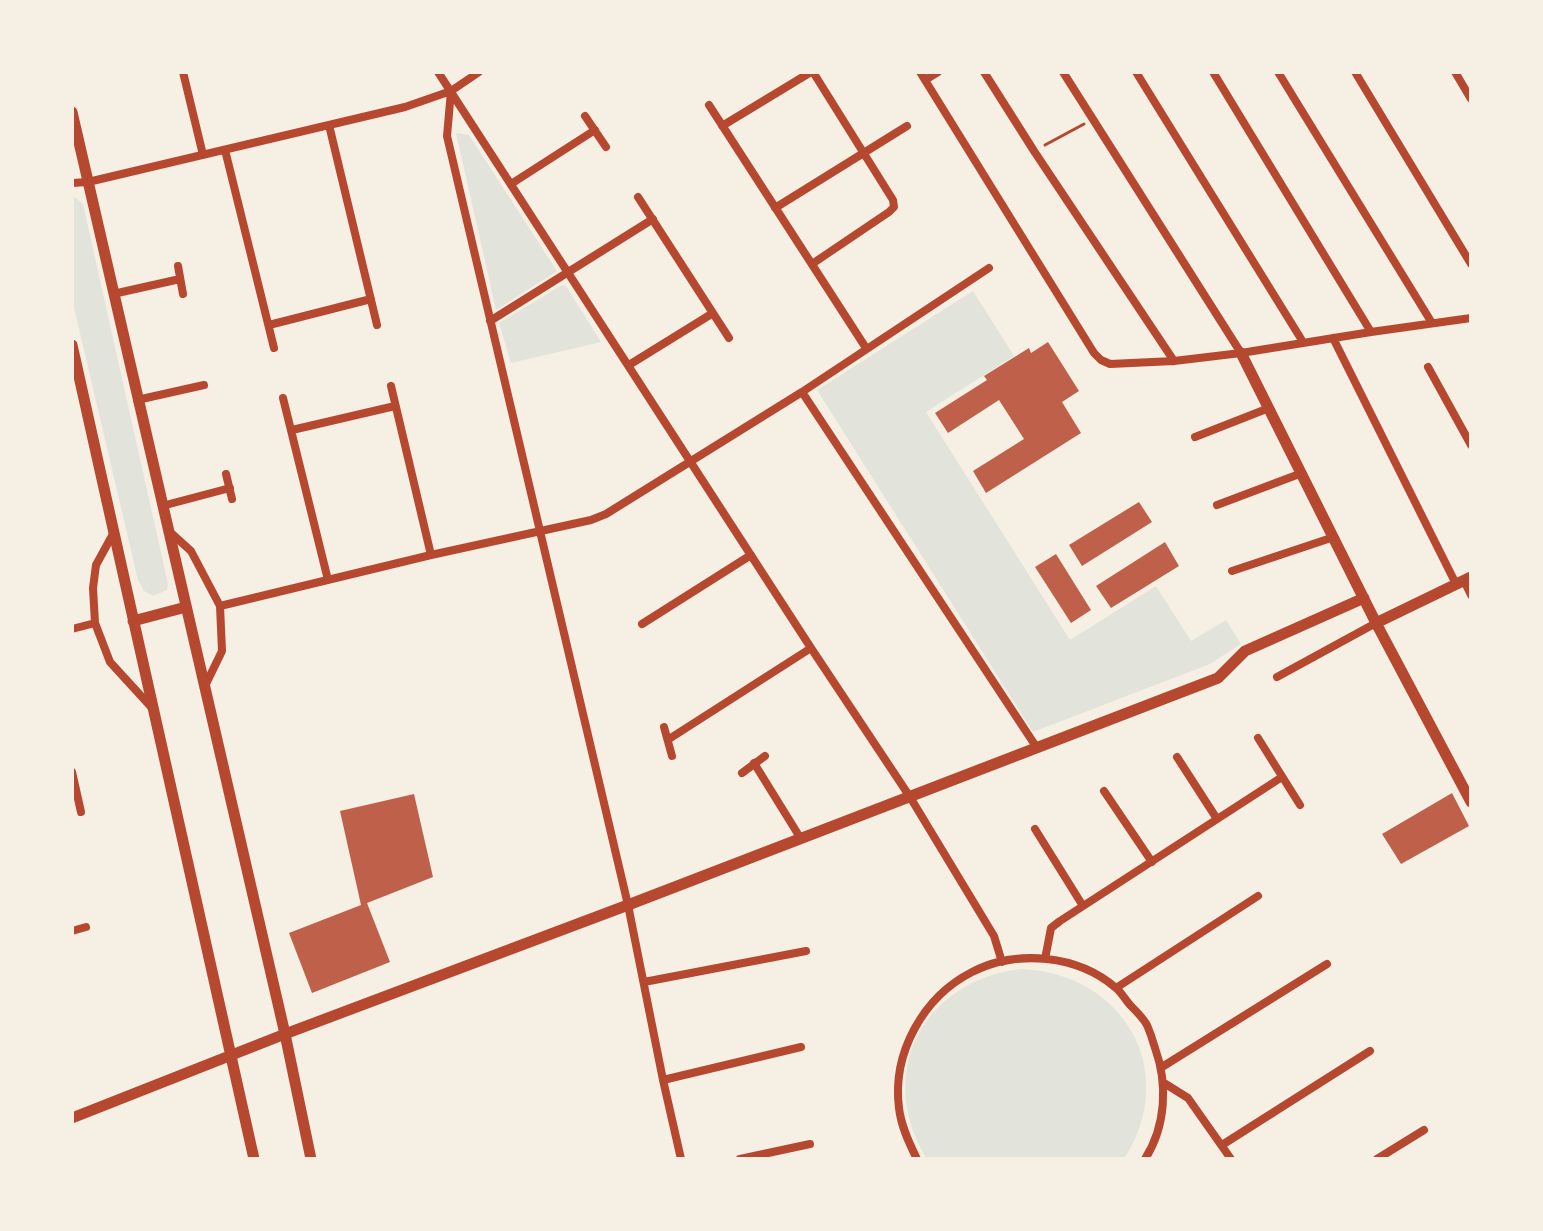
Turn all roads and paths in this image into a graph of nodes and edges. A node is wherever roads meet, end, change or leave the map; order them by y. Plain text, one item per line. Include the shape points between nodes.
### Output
1 (183, 72) edge
2 (438, 72) edge
3 (479, 72) edge
4 (812, 72) edge
5 (938, 72) edge
6 (984, 72) edge
7 (1063, 72) edge
8 (1136, 72) edge
9 (1213, 72) edge
10 (1278, 72) edge
11 (1355, 72) edge
12 (1455, 72) edge
13 (922, 76) edge
14 (1468, 86) edge
15 (451, 91) junction
16 (1471, 99) edge
17 (709, 105) dead end
18 (72, 112) edge
19 (585, 116) dead end
20 (1092, 120) junction
21 (329, 125) junction
22 (722, 126) junction
23 (907, 126) dead end
24 (595, 130) junction
25 (606, 147) dead end
26 (225, 150) junction
27 (1034, 151) junction
28 (864, 152) junction
29 (203, 155) junction
30 (88, 182) junction
31 (72, 183) edge
32 (511, 184) junction
33 (638, 197) dead end
34 (775, 208) junction
35 (653, 219) junction
36 (812, 264) junction
37 (1471, 264) edge
38 (178, 266) dead end
39 (989, 268) dead end
40 (569, 272) junction
41 (180, 279) junction
42 (113, 294) junction
43 (183, 294) dead end
44 (371, 299) junction
45 (713, 313) junction
46 (1471, 318) edge
47 (490, 321) junction
48 (1432, 323) junction
49 (269, 325) junction
50 (377, 325) dead end
51 (1371, 332) junction
52 (729, 338) dead end
53 (1333, 338) junction
54 (1303, 342) junction
55 (72, 345) edge
56 (274, 348) dead end
57 (866, 348) junction
58 (1241, 353) junction
59 (1174, 361) junction
60 (629, 365) junction
61 (1428, 367) dead end
62 (204, 385) dead end
63 (391, 386) dead end
64 (802, 392) junction
65 (283, 398) dead end
66 (137, 400) junction
67 (395, 406) junction
68 (1269, 408) junction
69 (292, 430) junction
70 (1195, 437) dead end
71 (1471, 445) edge
72 (690, 462) junction
73 (1302, 473) junction
74 (226, 474) dead end
75 (230, 488) junction
76 (232, 499) dead end
77 (1217, 505) dead end
78 (162, 506) junction
79 (168, 530) junction
80 (540, 531) junction
81 (113, 534) junction
82 (1334, 537) junction
83 (431, 555) junction
84 (751, 555) junction
85 (1232, 571) dead end
86 (328, 580) junction
87 (1464, 580) edge
88 (1471, 596) edge
89 (1364, 598) junction
90 (220, 606) junction
91 (186, 607) junction
92 (133, 621) junction
93 (95, 623) junction
94 (1376, 623) junction
95 (642, 624) dead end
96 (72, 629) edge
97 (811, 648) junction
98 (1277, 677) dead end
99 (205, 687) junction
100 (153, 709) junction
101 (664, 727) dead end
102 (1258, 738) dead end
103 (669, 739) junction
104 (1037, 748) junction
105 (672, 756) dead end
106 (765, 756) dead end
107 (1177, 757) dead end
108 (754, 763) junction
109 (72, 772) edge
110 (742, 773) dead end
111 (1282, 777) junction
112 (1466, 782) edge
113 (1104, 791) dead end
114 (910, 797) junction
115 (1471, 802) edge
116 (1300, 805) dead end
117 (81, 812) dead end
118 (1217, 819) junction
119 (1035, 829) dead end
120 (801, 839) junction
121 (1152, 862) junction
122 (1258, 896) dead end
123 (628, 905) junction
124 (1083, 906) junction
125 (86, 927) dead end
126 (72, 931) edge
127 (806, 951) dead end
128 (1045, 959) junction
129 (1002, 962) junction
130 (1327, 964) dead end
131 (644, 982) junction
132 (1116, 988) junction
133 (285, 1034) junction
134 (801, 1047) dead end
135 (1370, 1051) dead end
136 (231, 1056) junction
137 (1162, 1067) junction
138 (663, 1080) junction
139 (1164, 1083) junction
140 (72, 1118) edge
141 (1424, 1130) dead end
142 (810, 1144) dead end
143 (1222, 1145) junction
144 (254, 1159) edge
145 (311, 1159) edge
146 (681, 1159) edge
147 (740, 1159) edge
148 (917, 1159) edge
149 (1145, 1159) edge
150 (1231, 1159) edge
151 (1377, 1159) edge

1 - 29 street
2 - 15 street
3 - 15 street
4 - 22 street
4 - 28 street
5 - 13 street
6 - 27 street
7 - 20 street
8 - 54 street
9 - 51 street
10 - 48 street
11 - 37 street
12 - 14 street
13 - 59 street via 1094,353 1110,364
14 - 16 street
15 - 21 street
15 - 32 street
15 - 47 street via 447,136
17 - 22 street
18 - 30 street
19 - 24 street
20 - 27 path
20 - 58 street
21 - 26 street
21 - 44 street
22 - 34 street
23 - 28 street
24 - 25 street
24 - 32 street
26 - 29 street
26 - 49 street
27 - 59 street
28 - 34 street
28 - 36 street via 894,207
29 - 30 street
30 - 31 street
30 - 42 street
32 - 40 street
33 - 35 street
34 - 36 street
35 - 40 street
35 - 45 street
36 - 57 street
38 - 41 street
39 - 57 street
40 - 47 street
40 - 60 street
41 - 42 street
41 - 43 street
42 - 66 street
44 - 49 street
44 - 50 street
45 - 52 street
45 - 60 street
46 - 48 street
47 - 80 street
48 - 51 street
49 - 56 street
51 - 53 street
53 - 54 street
53 - 87 street
54 - 58 street
55 - 81 street
57 - 64 street
58 - 59 street
58 - 68 street
60 - 72 street
61 - 71 street
62 - 66 street
63 - 67 street
64 - 72 street
64 - 104 street
65 - 69 street
66 - 78 street
67 - 69 street
67 - 83 street
68 - 70 street
68 - 73 street
69 - 86 street
72 - 80 street via 606,514
72 - 84 street
73 - 77 street
73 - 82 street
74 - 75 street
75 - 76 street
75 - 78 street
78 - 79 street
79 - 90 street via 191,551
79 - 91 street
80 - 83 street
80 - 123 street
81 - 92 street
81 - 93 street via 96,565
82 - 85 street
82 - 89 street
83 - 86 street
84 - 95 street
84 - 97 street
86 - 90 street
87 - 88 street
87 - 94 street
89 - 94 street
89 - 104 street via 1245,651 1218,678
90 - 99 street via 222,651
91 - 92 street
91 - 99 street
92 - 100 street
93 - 96 street
93 - 100 street via 110,662
94 - 98 street
94 - 112 street
97 - 103 street
97 - 114 street
99 - 133 street
100 - 136 street
101 - 103 street
102 - 111 street
103 - 105 street
104 - 114 street
106 - 108 street
107 - 118 street
108 - 110 street
108 - 120 street
109 - 117 street
111 - 116 street
111 - 118 street
112 - 115 street
113 - 121 street
114 - 120 street
114 - 129 street via 994,936
118 - 121 street
119 - 124 street
120 - 123 street
121 - 124 street
122 - 132 street
123 - 131 street
123 - 133 street
124 - 128 street via 1051,928
125 - 126 street
127 - 131 street
128 - 129 street
128 - 132 street via 1071,964
129 - 148 street via 973,971 945,990 907,1043 899,1075 899,1108
130 - 137 street
131 - 138 street
132 - 137 street via 1146,1023
133 - 136 street
133 - 145 street
134 - 138 street
135 - 143 street
136 - 140 street
136 - 144 street
137 - 139 street
138 - 146 street
139 - 143 street via 1188,1098
139 - 149 street via 1158,1131
141 - 151 street
142 - 147 street
143 - 150 street

